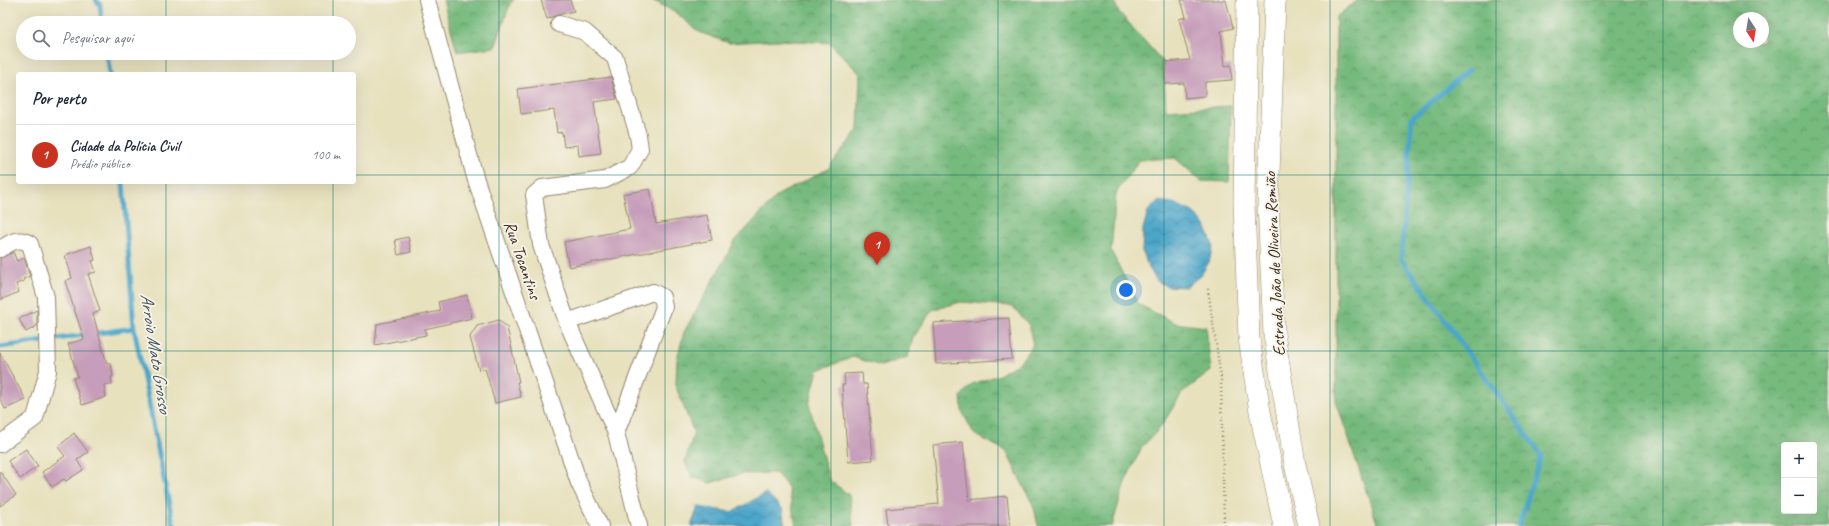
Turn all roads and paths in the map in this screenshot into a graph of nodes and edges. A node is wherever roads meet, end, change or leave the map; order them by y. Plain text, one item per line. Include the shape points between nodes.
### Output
1 (426, 0) edge
2 (1247, 0) edge
3 (1275, 0) edge
4 (559, 24) dead end
5 (0, 249) edge
6 (1208, 289) dead end
7 (566, 322) junction
8 (616, 433) junction
9 (0, 444) edge
10 (600, 526) edge
11 (639, 526) edge
12 (1224, 526) edge
13 (1284, 526) edge
14 (1309, 526) edge

1 - 10 street, Rua Tocantins via 475,177 578,483
2 - 13 main road, Estrada João de Oliveira Remião via 1244,202 1249,338 1263,427
3 - 14 main road, Estrada João de Oliveira Remião via 1268,203 1274,334 1295,464
4 - 7 street via 585,32 615,58 640,149 630,167 605,180 542,188 534,195 541,245
5 - 9 street via 15,240 24,240 30,244 46,298 49,354 48,371 35,418
6 - 12 path via 1221,378
7 - 8 street
7 - 8 street via 653,292 662,297 664,306
8 - 11 street

